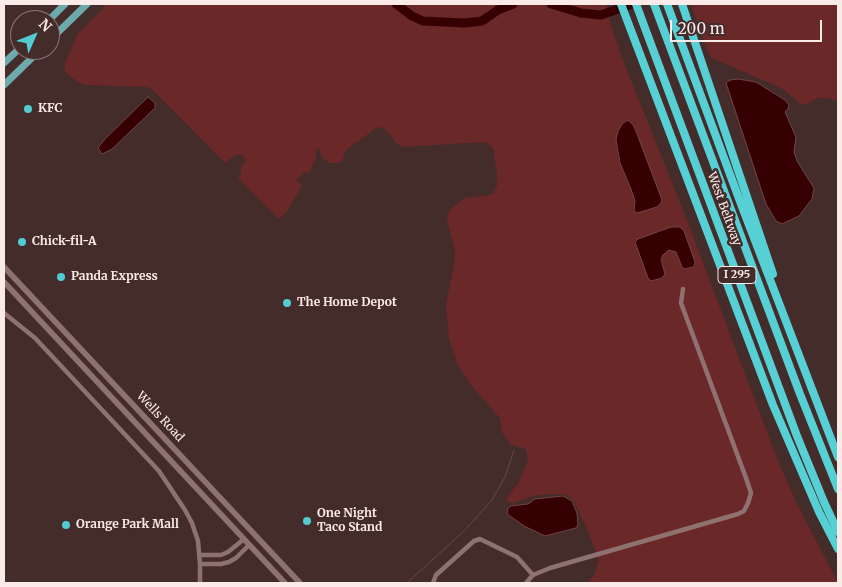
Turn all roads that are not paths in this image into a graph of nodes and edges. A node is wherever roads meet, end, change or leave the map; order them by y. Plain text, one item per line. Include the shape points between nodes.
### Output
1 (87, 4) edge
2 (621, 4) edge
3 (636, 4) edge
4 (682, 4) edge
5 (668, 6) edge
6 (655, 7) edge
7 (60, 30) edge
8 (30, 60) edge
9 (4, 86) edge
10 (4, 266) edge
11 (4, 282) edge
12 (683, 289) dead end
13 (4, 313) edge
14 (787, 321) junction
15 (838, 457) edge
16 (838, 489) edge
17 (838, 532) edge
18 (244, 539) junction
19 (249, 545) junction
20 (838, 549) edge
21 (200, 555) junction
22 (200, 564) junction
23 (532, 574) junction
24 (200, 583) edge
25 (285, 583) edge
26 (300, 583) edge
27 (434, 583) edge
28 (526, 583) edge

1 - 7 main road
2 - 20 highway via 773,405
3 - 17 highway, West Beltway / I 295 via 801,445
4 - 14 highway
5 - 14 highway
6 - 16 highway, West Beltway / I 295
8 - 9 main road
10 - 26 main road, Wells Road
11 - 18 main road, Wells Road
12 - 23 street via 681,303 746,478 751,493 748,503 738,514
13 - 21 street via 35,338 159,471 192,523
14 - 15 highway
18 - 19 main road, Wells Road
18 - 21 street via 221,555
19 - 22 street via 229,562
19 - 25 main road, Wells Road
21 - 22 street
22 - 24 street
23 - 27 street via 517,557 480,539 436,576
23 - 28 street

